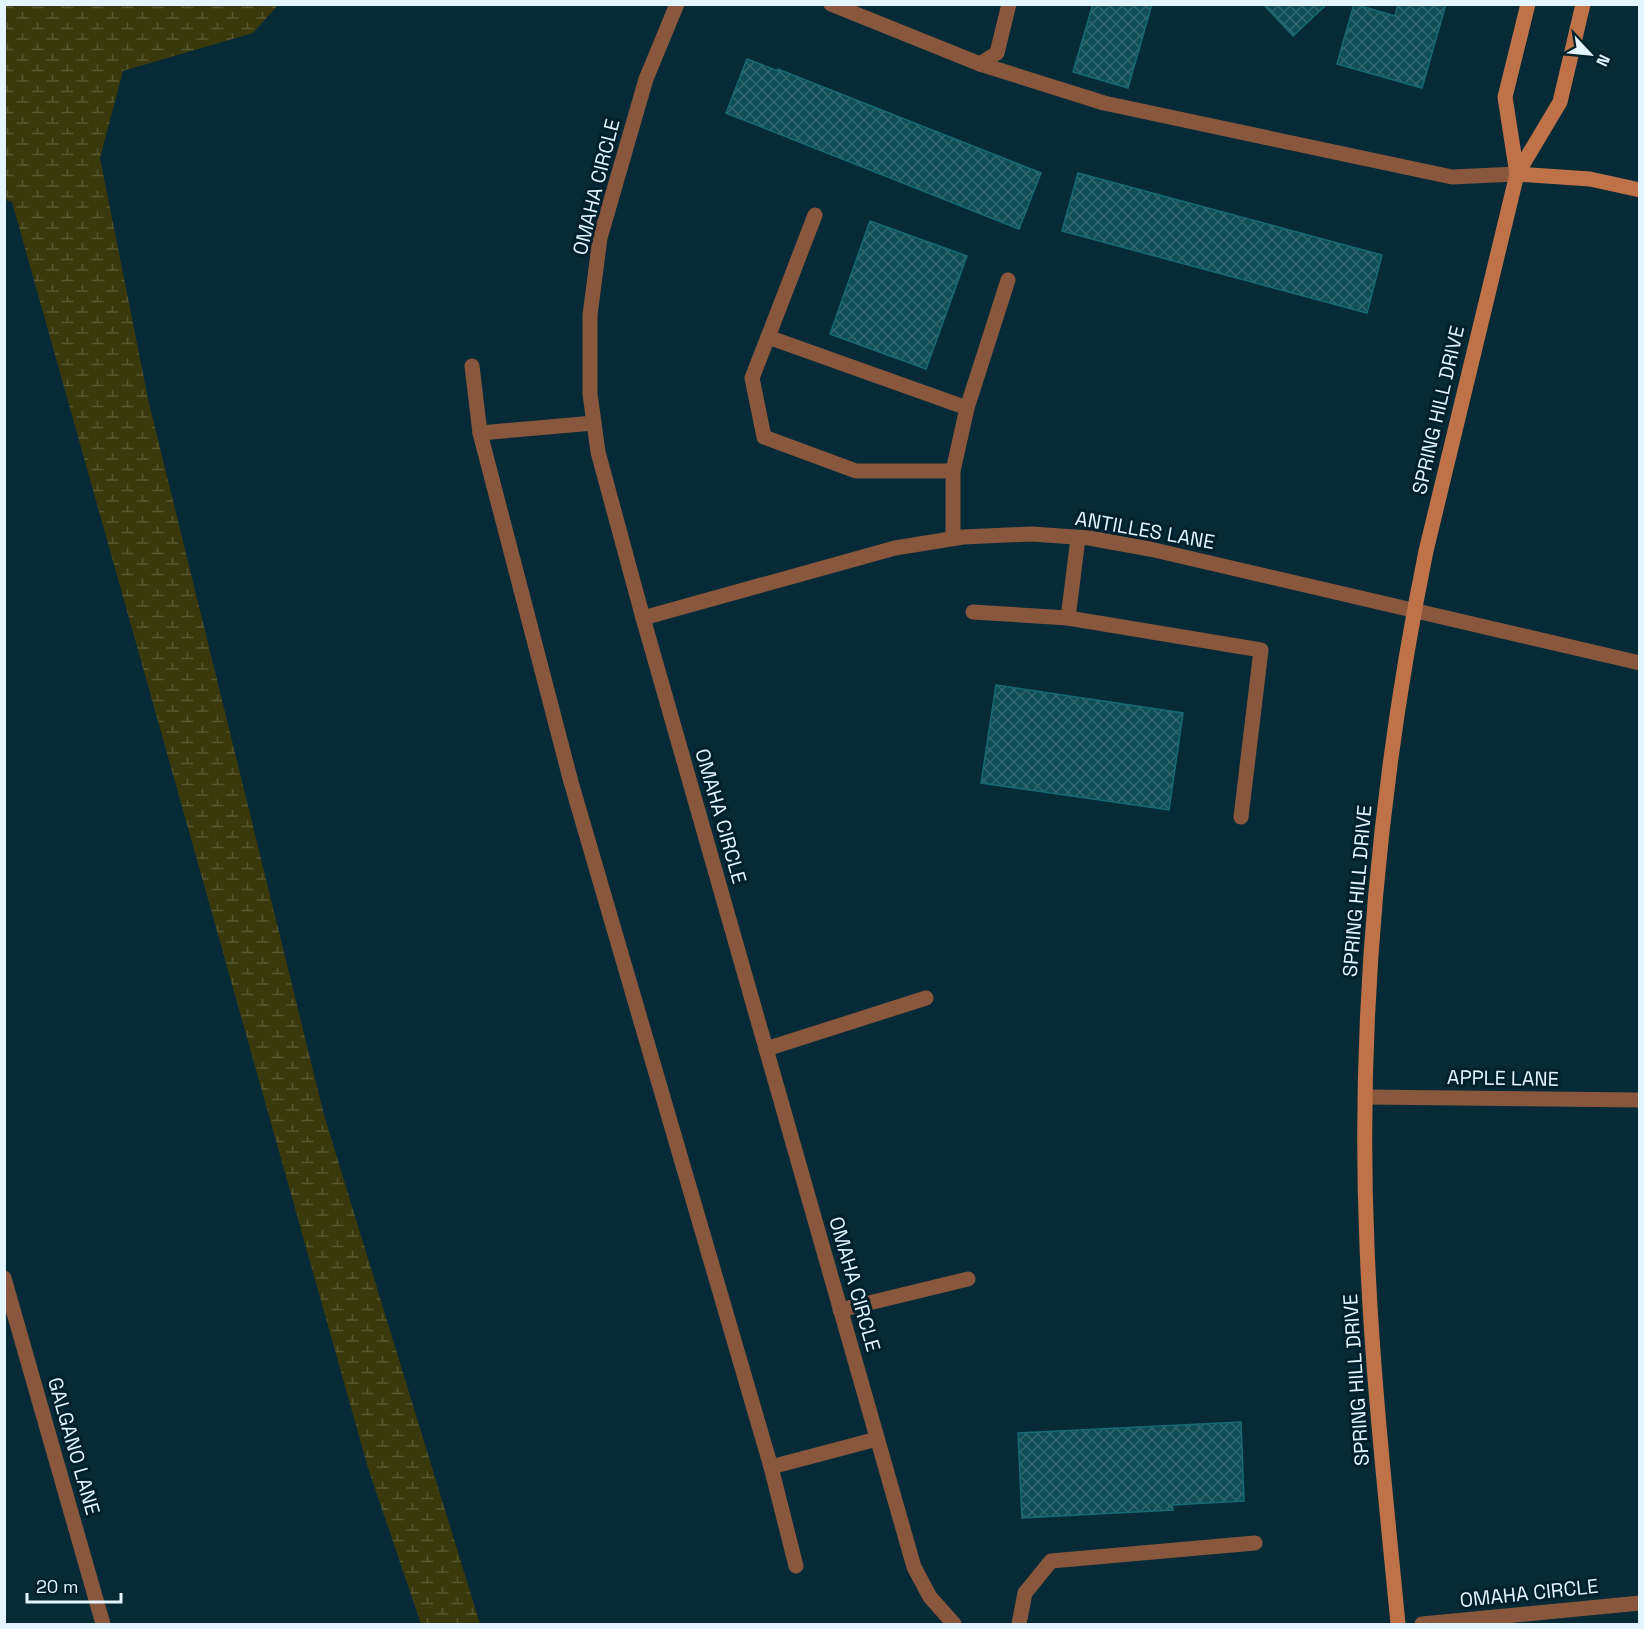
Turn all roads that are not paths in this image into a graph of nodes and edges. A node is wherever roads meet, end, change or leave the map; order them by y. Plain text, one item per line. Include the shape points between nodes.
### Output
1 (677, 4) edge
2 (831, 4) edge
3 (1010, 4) edge
4 (1528, 4) edge
5 (1583, 4) edge
6 (980, 64) junction
7 (1517, 174) junction
8 (1640, 190) edge
9 (814, 215) dead end
10 (1008, 280) dead end
11 (768, 338) junction
12 (472, 366) dead end
13 (967, 408) junction
14 (594, 423) junction
15 (480, 433) junction
16 (953, 471) junction
17 (953, 538) junction
18 (1078, 538) junction
19 (1414, 611) junction
20 (974, 612) dead end
21 (643, 618) junction
22 (1068, 618) junction
23 (1640, 663) edge
24 (1241, 817) dead end
25 (926, 998) dead end
26 (766, 1049) junction
27 (1365, 1097) junction
28 (1640, 1100) edge
29 (4, 1278) edge
30 (968, 1279) dead end
31 (840, 1310) junction
32 (877, 1439) junction
33 (771, 1467) junction
34 (1255, 1544) dead end
35 (796, 1566) dead end
36 (1640, 1604) edge
37 (100, 1623) edge
38 (954, 1624) edge
39 (1019, 1624) edge
40 (1398, 1624) edge
41 (1422, 1624) edge

1 - 14 street, OMAHA CIRCLE via 646,79 600,238 590,315
2 - 6 street
3 - 6 street via 997,54
4 - 7 main road, SPRING HILL DRIVE via 1505,97
5 - 7 main road, SPRING HILL DRIVE via 1560,102
6 - 7 street via 1104,103 1452,177
7 - 8 main road via 1590,178
7 - 19 main road, SPRING HILL DRIVE
9 - 11 street
10 - 13 street
11 - 13 street
11 - 16 street via 752,378 764,437 856,471
12 - 15 street
13 - 16 street
14 - 15 street
14 - 21 street, OMAHA CIRCLE via 598,452
15 - 33 street via 572,782
16 - 17 street
17 - 18 street, ANTILLES LANE via 1032,534
17 - 21 street, ANTILLES LANE via 895,548
18 - 19 street, ANTILLES LANE via 1150,549
18 - 22 street
19 - 23 street, ANTILLES LANE
19 - 27 main road, SPRING HILL DRIVE via 1390,761 1374,916
20 - 22 street
21 - 26 street, OMAHA CIRCLE
22 - 24 street via 1261,650
25 - 26 street
26 - 31 street, OMAHA CIRCLE
27 - 28 street, APPLE LANE
27 - 40 main road, SPRING HILL DRIVE via 1367,1245 1377,1409
29 - 37 street, GALGANO LANE
30 - 31 street
31 - 32 street, OMAHA CIRCLE
32 - 33 street
32 - 38 street, OMAHA CIRCLE via 914,1567 930,1597
33 - 35 street
34 - 39 street via 1051,1561 1025,1593
36 - 41 street, OMAHA CIRCLE

